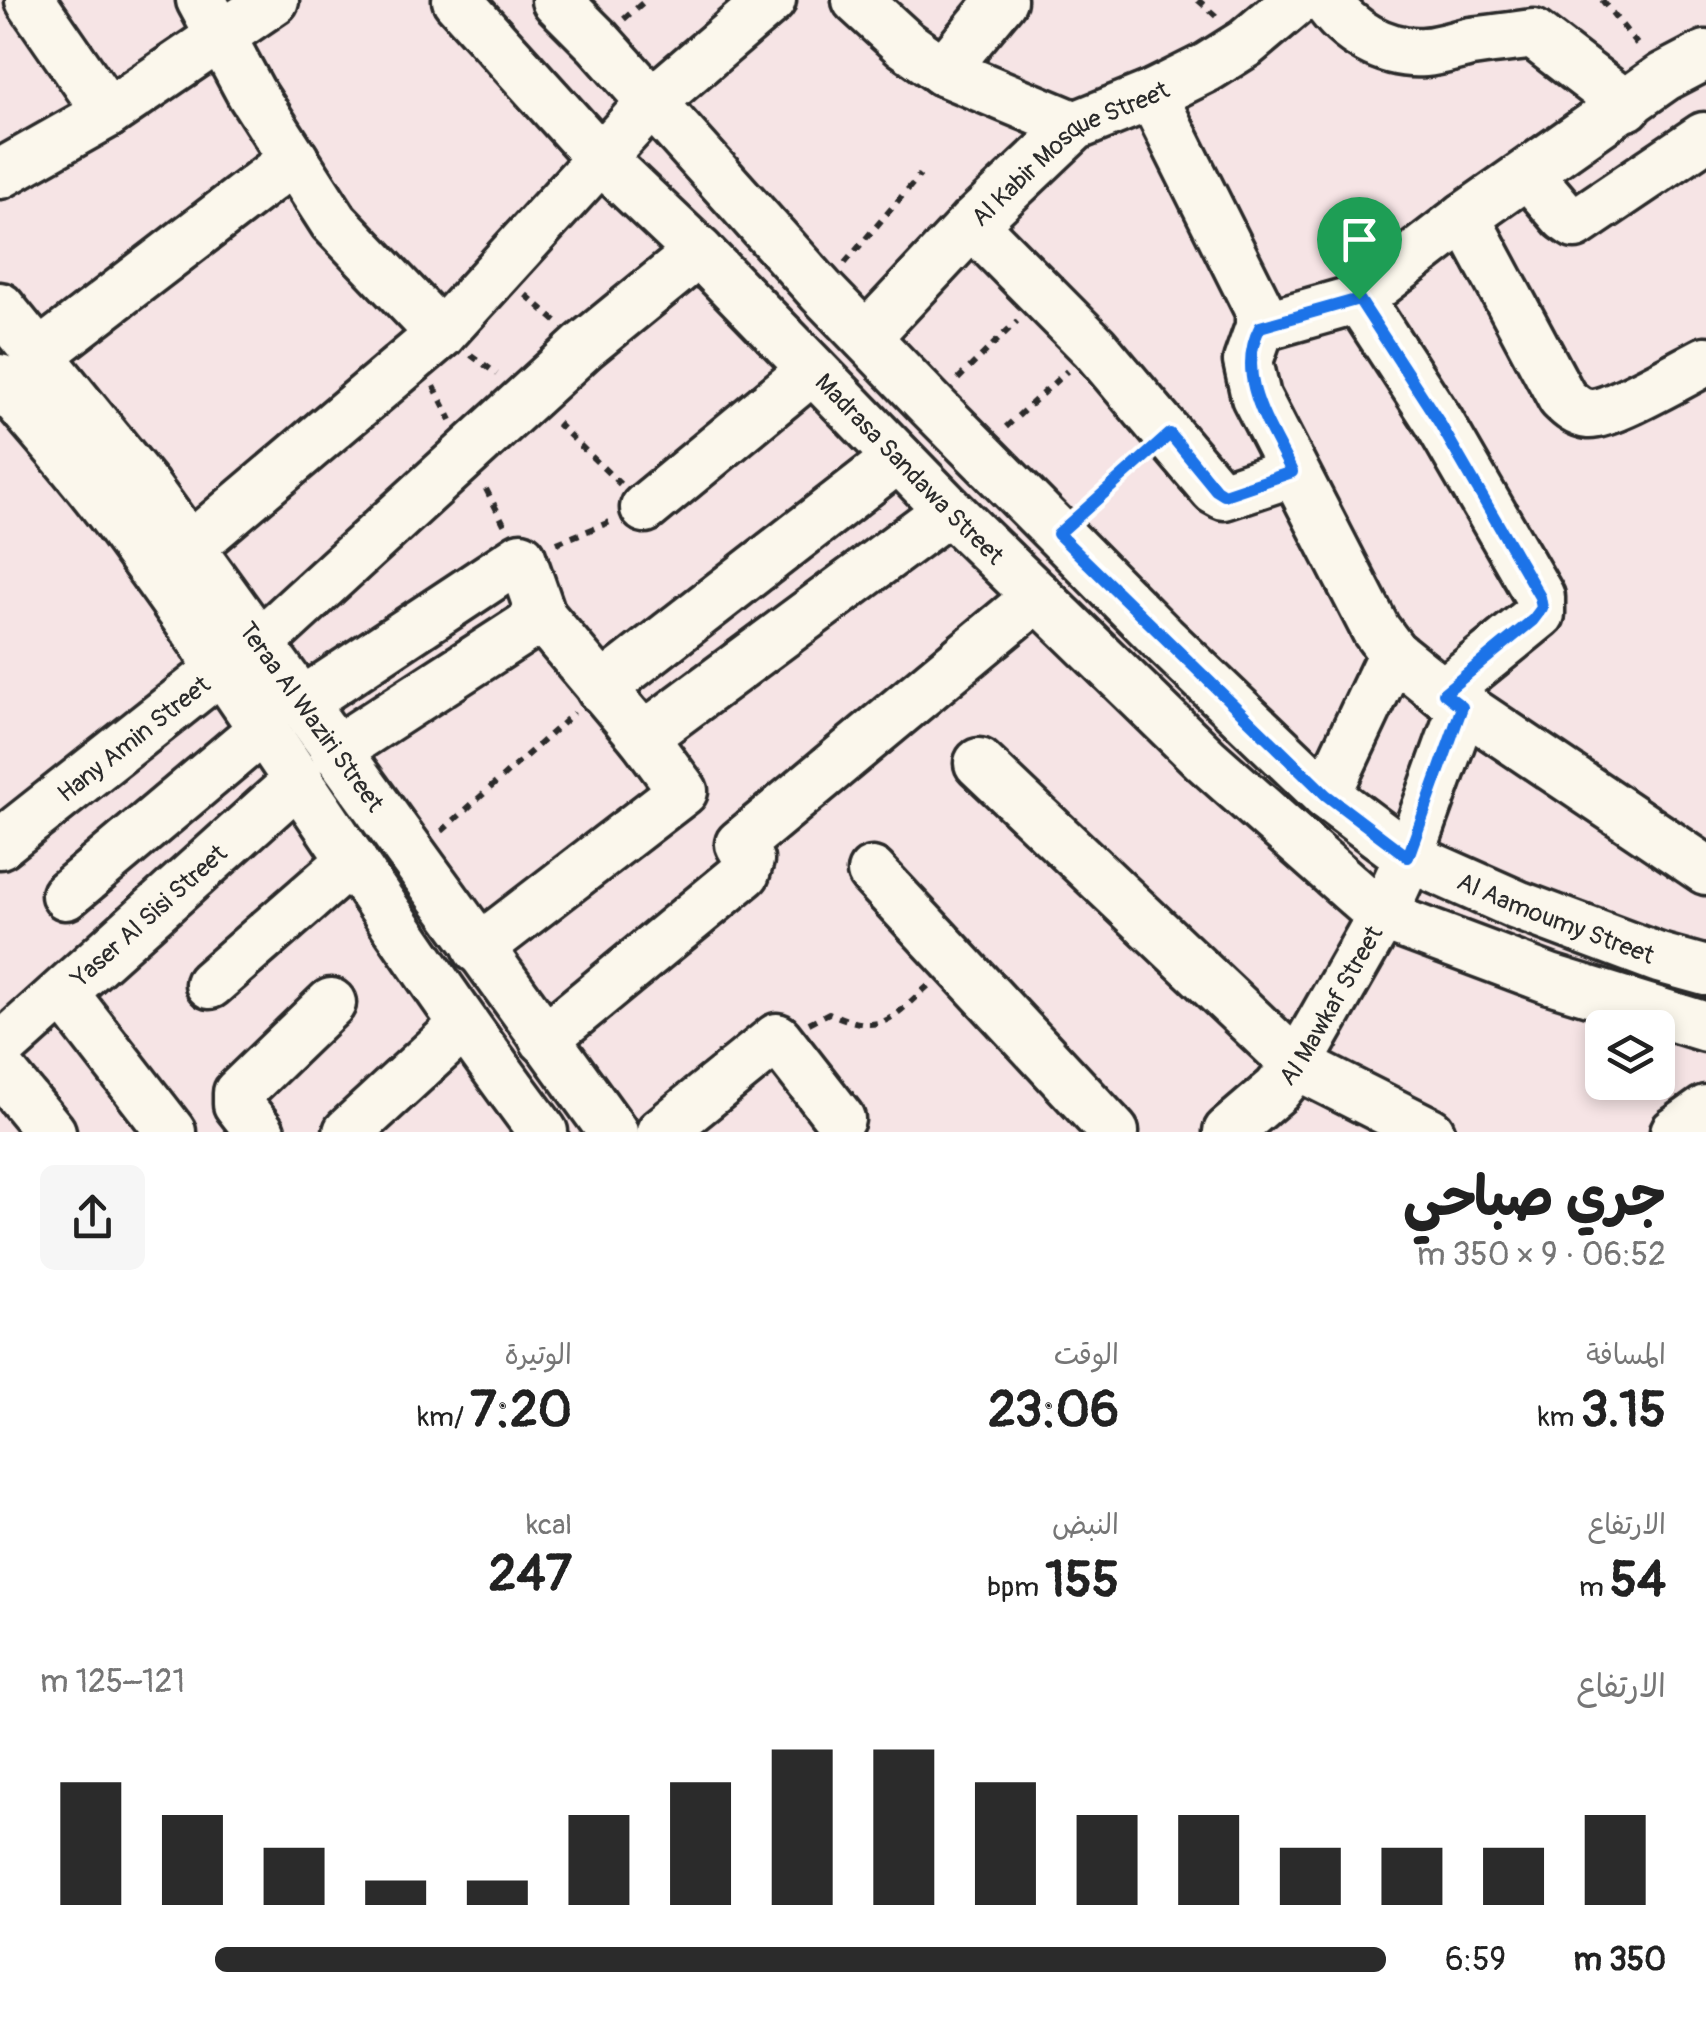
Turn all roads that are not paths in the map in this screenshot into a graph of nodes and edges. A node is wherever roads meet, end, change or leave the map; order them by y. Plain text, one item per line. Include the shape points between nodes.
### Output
1 (30, 0) edge
2 (274, 0) edge
3 (457, 0) edge
4 (556, 0) edge
5 (771, 0) edge
6 (857, 0) edge
7 (1002, 0) edge
8 (1298, 0) edge
9 (1326, 0) edge
10 (211, 18) edge
11 (1706, 55) edge
12 (943, 71) junction
13 (1664, 77) junction
14 (1152, 95) junction
15 (652, 102) junction
16 (1627, 106) junction
17 (108, 113) junction
18 (1075, 126) junction
19 (1705, 139) edge
20 (294, 160) junction
21 (600, 160) junction
22 (0, 174) edge
23 (1529, 175) junction
24 (1465, 217) junction
25 (972, 224) junction
26 (699, 252) junction
27 (1359, 299) junction
28 (0, 307) edge
29 (1260, 327) junction
30 (866, 337) junction
31 (430, 344) junction
32 (1706, 361) edge
33 (20, 367) edge
34 (812, 370) junction
35 (898, 458) junction
36 (1292, 472) junction
37 (645, 508) road end
38 (949, 510) junction
39 (190, 548) junction
40 (1038, 596) junction
41 (542, 617) junction
42 (1394, 653) junction
43 (240, 657) junction
44 (602, 689) junction
45 (1453, 700) junction
46 (282, 716) junction
47 (643, 737) junction
48 (336, 751) junction
49 (979, 763) dead end
50 (299, 780) junction
51 (1326, 795) junction
52 (0, 844) edge
53 (1408, 857) junction
54 (352, 860) junction
55 (1706, 870) edge
56 (872, 872) dead end
57 (66, 895) dead end
58 (1382, 916) junction
59 (478, 949) junction
60 (1659, 958) junction
61 (1706, 970) edge
62 (210, 984) dead end
63 (64, 994) junction
64 (331, 1004) dead end
65 (1645, 1008) junction
66 (463, 1026) junction
67 (1706, 1027) edge
68 (544, 1039) junction
69 (0, 1049) edge
70 (1297, 1065) junction
71 (0, 1070) edge
72 (1706, 1110) edge
73 (848, 1128) edge
74 (51, 1132) edge
75 (170, 1132) edge
76 (260, 1132) edge
77 (348, 1132) edge
78 (542, 1132) edge
79 (613, 1132) edge
80 (662, 1132) edge
81 (1114, 1132) edge
82 (1228, 1132) edge
83 (1430, 1132) edge
84 (1676, 1132) edge

1 - 17 street
2 - 10 street
3 - 21 street, Madrasa Sandawa Street
4 - 15 street
5 - 15 street
6 - 12 street
7 - 12 street
8 - 14 street, Al Kabir Mosque Street via 1246,43
9 - 16 street via 1360,36 1387,47 1424,52 1533,34
10 - 17 street
10 - 20 street
11 - 13 street
12 - 18 street
13 - 16 street
13 - 19 street
14 - 18 street, Al Kabir Mosque Street
14 - 29 street via 1260,311
15 - 21 street
15 - 30 street
16 - 23 street
17 - 22 street
18 - 25 street, Al Kabir Mosque Street
19 - 23 street via 1576,224
20 - 31 street
20 - 33 street
21 - 26 street, Madrasa Sandawa Street
21 - 31 street
23 - 24 street
24 - 27 street
24 - 32 street via 1571,407 1584,414 1606,411
25 - 30 street, Al Kabir Mosque Street
25 - 36 street via 1094,347 1216,490 1224,495
26 - 34 street, Madrasa Sandawa Street
26 - 43 street, Hany Amin Street via 584,346
27 - 29 street
27 - 45 street via 1540,597 1540,614
28 - 33 street, Teraa Al Waziri Street
29 - 36 street via 1248,361 1256,397
30 - 51 street
31 - 39 street
33 - 39 street, Teraa Al Waziri Street via 145,486
33 - 43 street, Teraa Al Waziri Street via 114,518
34 - 35 street, Madrasa Sandawa Street
34 - 37 street
35 - 38 street, Madrasa Sandawa Street
35 - 44 street
36 - 42 street
38 - 40 street, Madrasa Sandawa Street
38 - 47 street
39 - 43 street, Teraa Al Waziri Street
40 - 58 street, Madrasa Sandawa Street via 1206,760
40 - 68 street via 740,844 749,860 745,873
41 - 44 street
41 - 46 street via 521,556
41 - 48 street
42 - 45 street
42 - 51 street
43 - 46 street, Teraa Al Waziri Street
43 - 52 street, Hany Amin Street
44 - 47 street
45 - 53 street, Al Mawkaf Street
45 - 55 street
46 - 48 street, Teraa Al Waziri Street
46 - 50 street, Teraa Al Waziri Street
46 - 57 street
47 - 59 street via 683,790
48 - 59 street, Teraa Al Waziri Street
49 - 70 street
50 - 54 street, Teraa Al Waziri Street
50 - 63 street, Yaser Al Sisi Street
51 - 53 street
53 - 58 street, Al Mawkaf Street
53 - 60 street, Al Aamoumy Street
54 - 62 street
54 - 66 street, Teraa Al Waziri Street
56 - 81 street
58 - 65 street
58 - 70 street, Al Mawkaf Street
59 - 68 street, Teraa Al Waziri Street
60 - 61 street, Al Aamoumy Street
60 - 65 street
63 - 69 street, Yaser Al Sisi Street
63 - 75 street
64 - 76 street via 238,1093 238,1104
65 - 67 street
66 - 77 street
66 - 78 street, Teraa Al Waziri Street
68 - 79 street, Teraa Al Waziri Street
70 - 82 street, Al Mawkaf Street
70 - 83 street
71 - 74 street
72 - 84 street
73 - 80 street via 778,1038

